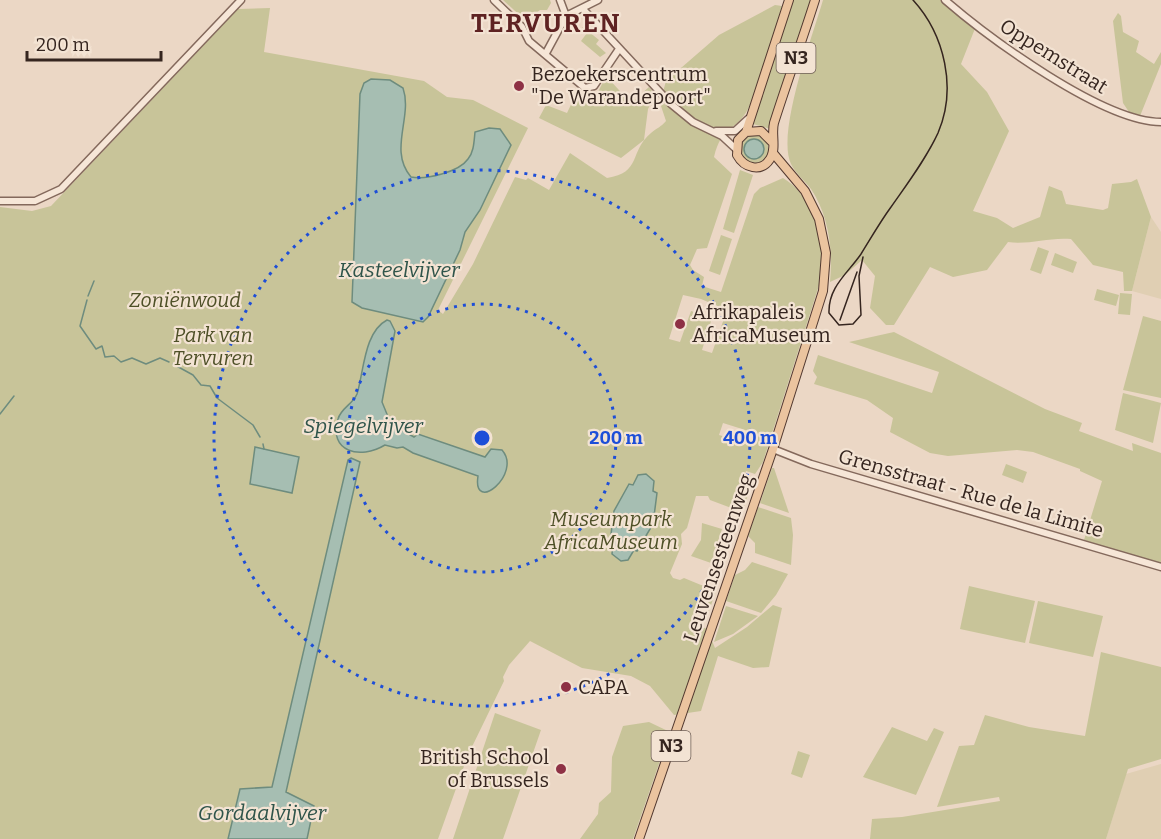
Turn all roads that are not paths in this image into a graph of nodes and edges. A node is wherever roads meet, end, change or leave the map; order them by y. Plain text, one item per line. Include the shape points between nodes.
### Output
1 (241, 0) edge
2 (494, 0) edge
3 (560, 0) edge
4 (598, 0) edge
5 (789, 0) edge
6 (815, 0) edge
7 (945, 0) edge
8 (584, 9) junction
9 (566, 16) junction
10 (619, 49) junction
11 (546, 53) junction
12 (757, 99) junction
13 (780, 107) junction
14 (1161, 122) edge
15 (712, 131) junction
16 (744, 134) junction
17 (722, 136) junction
18 (772, 142) junction
19 (736, 149) junction
20 (773, 153) junction
21 (765, 164) junction
22 (791, 172) junction
23 (800, 184) junction
24 (0, 201) edge
25 (773, 449) junction
26 (1161, 567) edge
27 (639, 839) edge

1 - 24 street via 61,189 35,201
2 - 11 street via 522,27 529,41
3 - 9 street
4 - 8 street
5 - 12 main road, N3
6 - 13 main road, N3
7 - 14 street, Oppemstraat via 1017,55 1120,115
8 - 9 street
8 - 10 street
9 - 11 street
10 - 11 street via 591,88 585,88
10 - 15 street via 671,104
12 - 15 street, N3 via 740,129 730,133
12 - 16 main road, N3
13 - 18 main road, N3
13 - 22 main road, N3 via 777,144
15 - 17 street
16 - 17 street
16 - 18 main road via 762,131
16 - 19 main road, N3
17 - 19 street
18 - 20 main road, N3
19 - 21 main road, N3 via 745,165 753,168
20 - 21 main road
20 - 22 main road, Leuvensesteenweg / N3
21 - 23 main road, Leuvensesteenweg / N3 via 782,169
22 - 23 main road, Leuvensesteenweg / N3
23 - 25 main road, Leuvensesteenweg / N3 via 822,226 826,272
25 - 26 street, Grensstraat - Rue de la Limite via 811,464
25 - 27 main road, Leuvensesteenweg / N3

